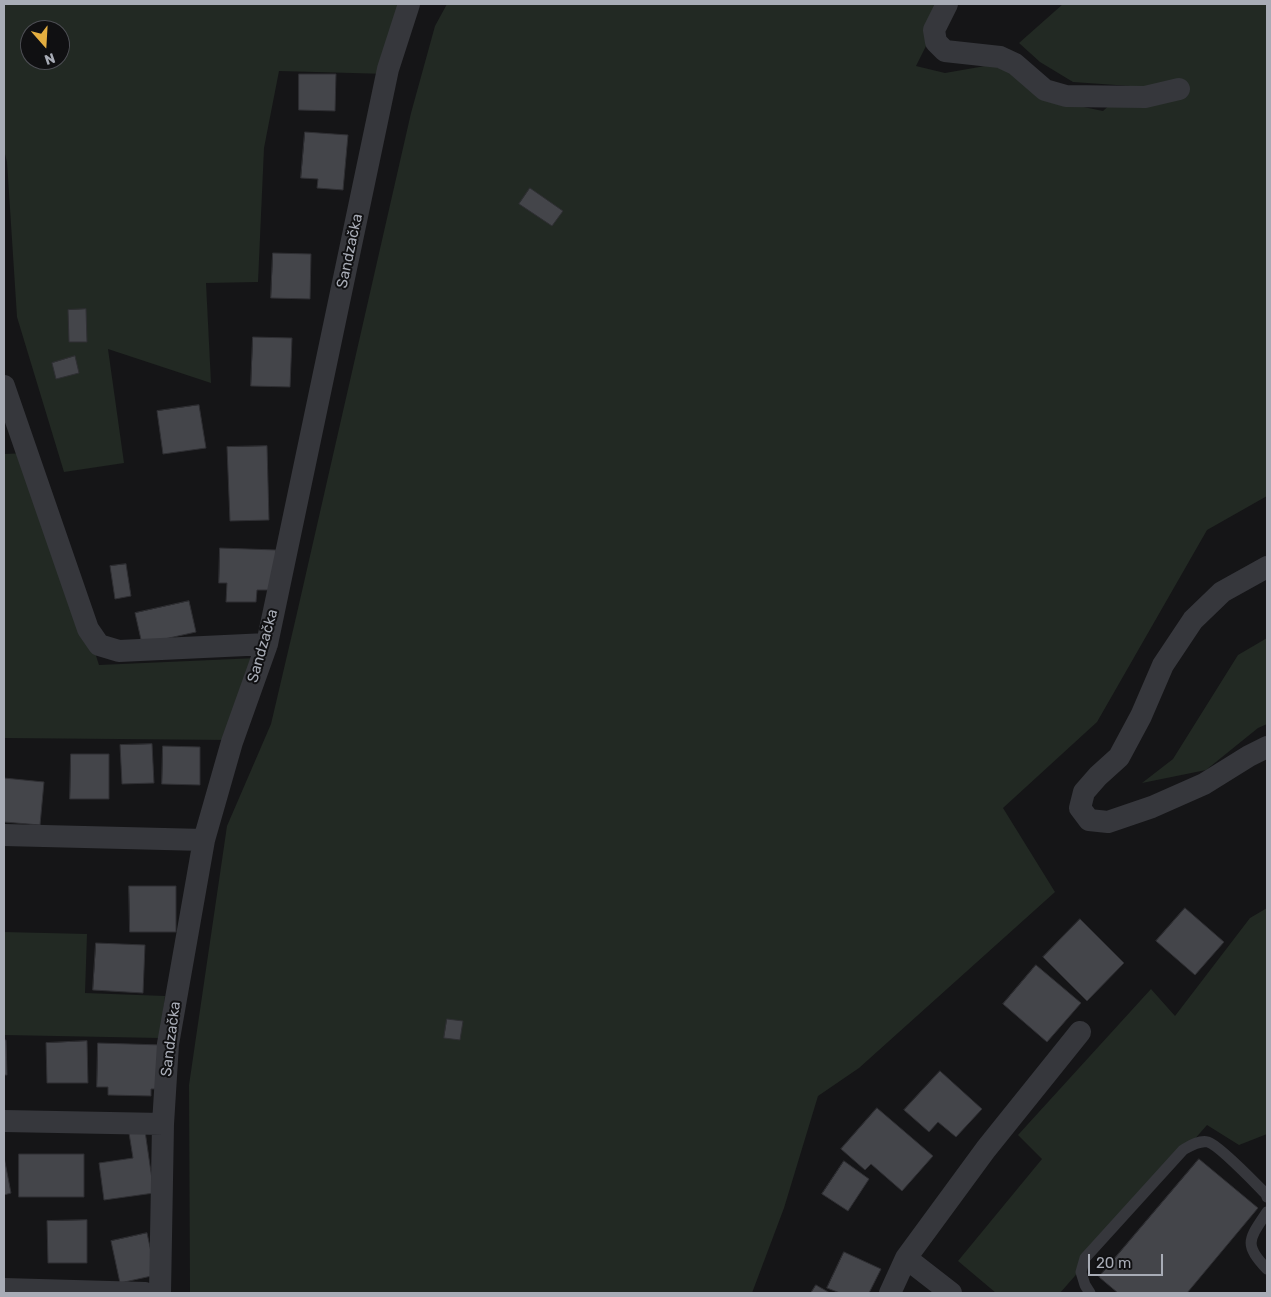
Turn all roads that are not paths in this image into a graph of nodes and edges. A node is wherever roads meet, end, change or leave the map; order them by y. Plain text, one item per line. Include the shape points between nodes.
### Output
1 (409, 4) edge
2 (947, 4) edge
3 (1179, 89) dead end
4 (4, 386) edge
5 (1267, 567) edge
6 (267, 644) junction
7 (1267, 747) edge
8 (4, 835) edge
9 (204, 840) junction
10 (1080, 1032) dead end
11 (4, 1121) edge
12 (162, 1124) junction
13 (1267, 1197) edge
14 (1267, 1212) edge
15 (906, 1258) junction
16 (1267, 1270) edge
17 (4, 1289) edge
18 (145, 1293) edge
19 (160, 1293) edge
20 (890, 1293) edge
21 (951, 1293) edge
22 (1090, 1293) edge

1 - 6 street, Sandzačka via 388,69
2 - 3 street via 934,30 936,42 945,51 1000,57 1015,64 1046,90 1066,96 1145,97
4 - 6 street via 88,630 99,645 118,651
5 - 7 street via 1222,592 1193,620 1163,665 1120,757 1084,792 1080,808 1089,820 1108,822 1204,784
6 - 9 street, Sandzačka via 232,742
8 - 9 street
9 - 12 street, Sandzačka via 168,1044
10 - 15 street via 986,1149
11 - 12 street
12 - 19 street, Sandzačka
13 - 22 lane via 1207,1142 1182,1150 1085,1258 1081,1272
14 - 16 lane via 1251,1238 1251,1247
15 - 20 street
15 - 21 street
17 - 18 street

